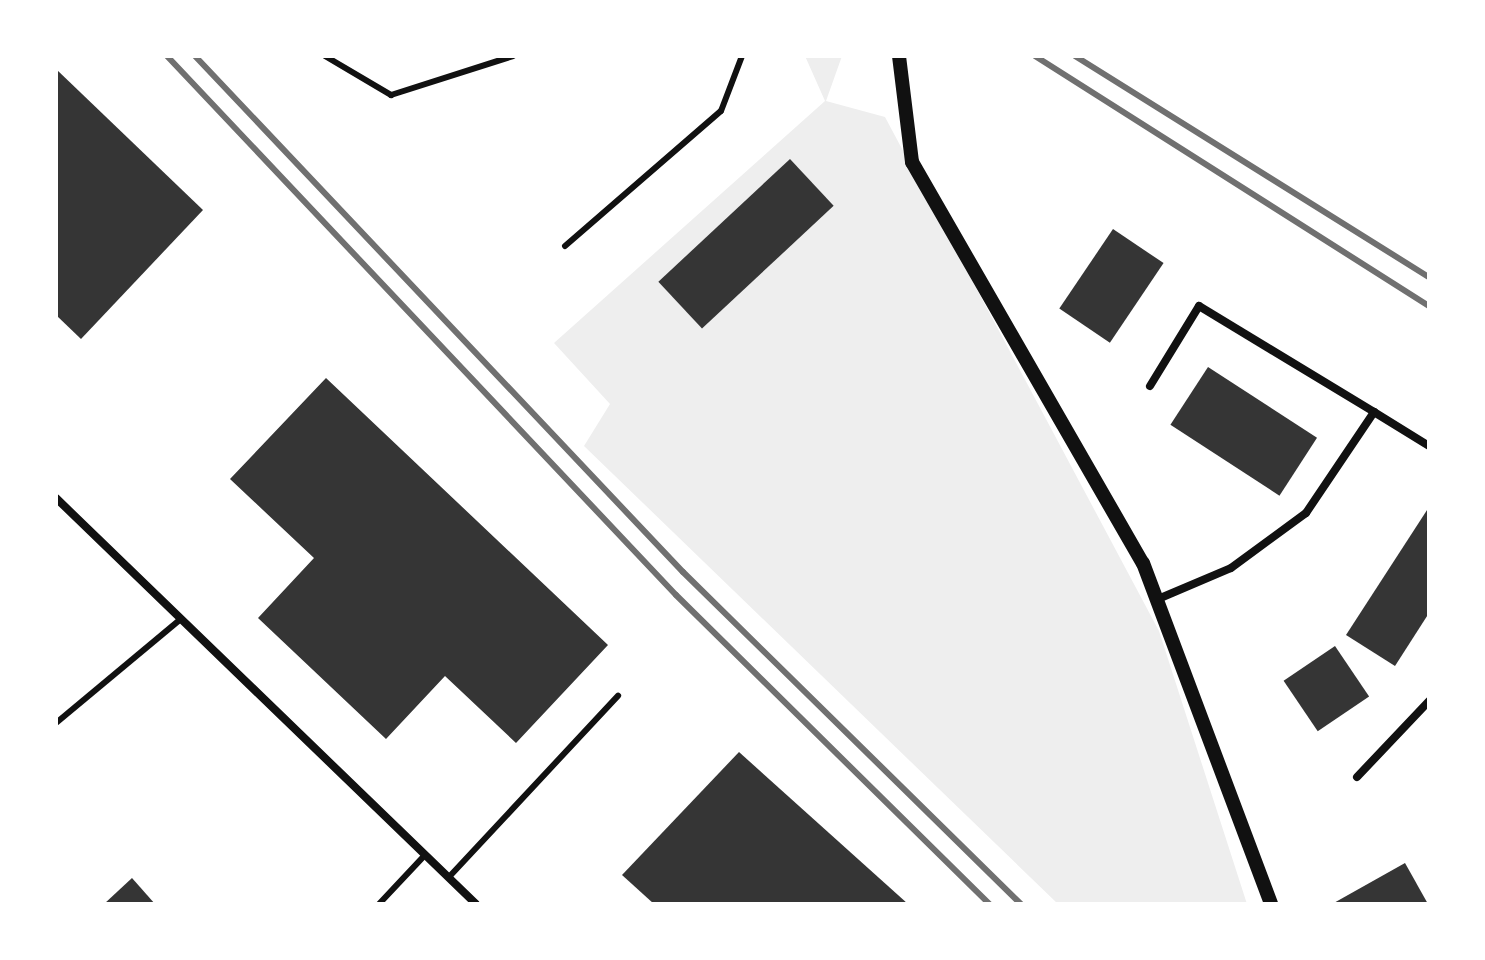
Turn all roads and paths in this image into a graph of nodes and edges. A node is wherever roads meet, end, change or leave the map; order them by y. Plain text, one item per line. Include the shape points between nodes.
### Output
1 (325, 56) edge
2 (513, 56) edge
3 (742, 56) edge
4 (899, 56) edge
5 (565, 246) dead end
6 (1150, 386) dead end
7 (1374, 412) junction
8 (1429, 446) edge
9 (56, 498) edge
10 (1158, 599) junction
11 (181, 619) junction
12 (618, 696) dead end
13 (1429, 701) edge
14 (56, 723) edge
15 (1357, 777) dead end
16 (425, 855) junction
17 (449, 877) junction
18 (379, 904) edge
19 (476, 904) edge
20 (1271, 904) edge

1 - 2 lane via 391,95
3 - 5 lane via 721,111
4 - 10 street via 912,162
6 - 7 street via 1199,306
7 - 8 street
7 - 10 street via 1306,513 1231,568
9 - 11 street
10 - 20 street
11 - 14 lane
11 - 16 street
12 - 17 lane
13 - 15 street
16 - 17 street
16 - 18 lane
17 - 19 street

